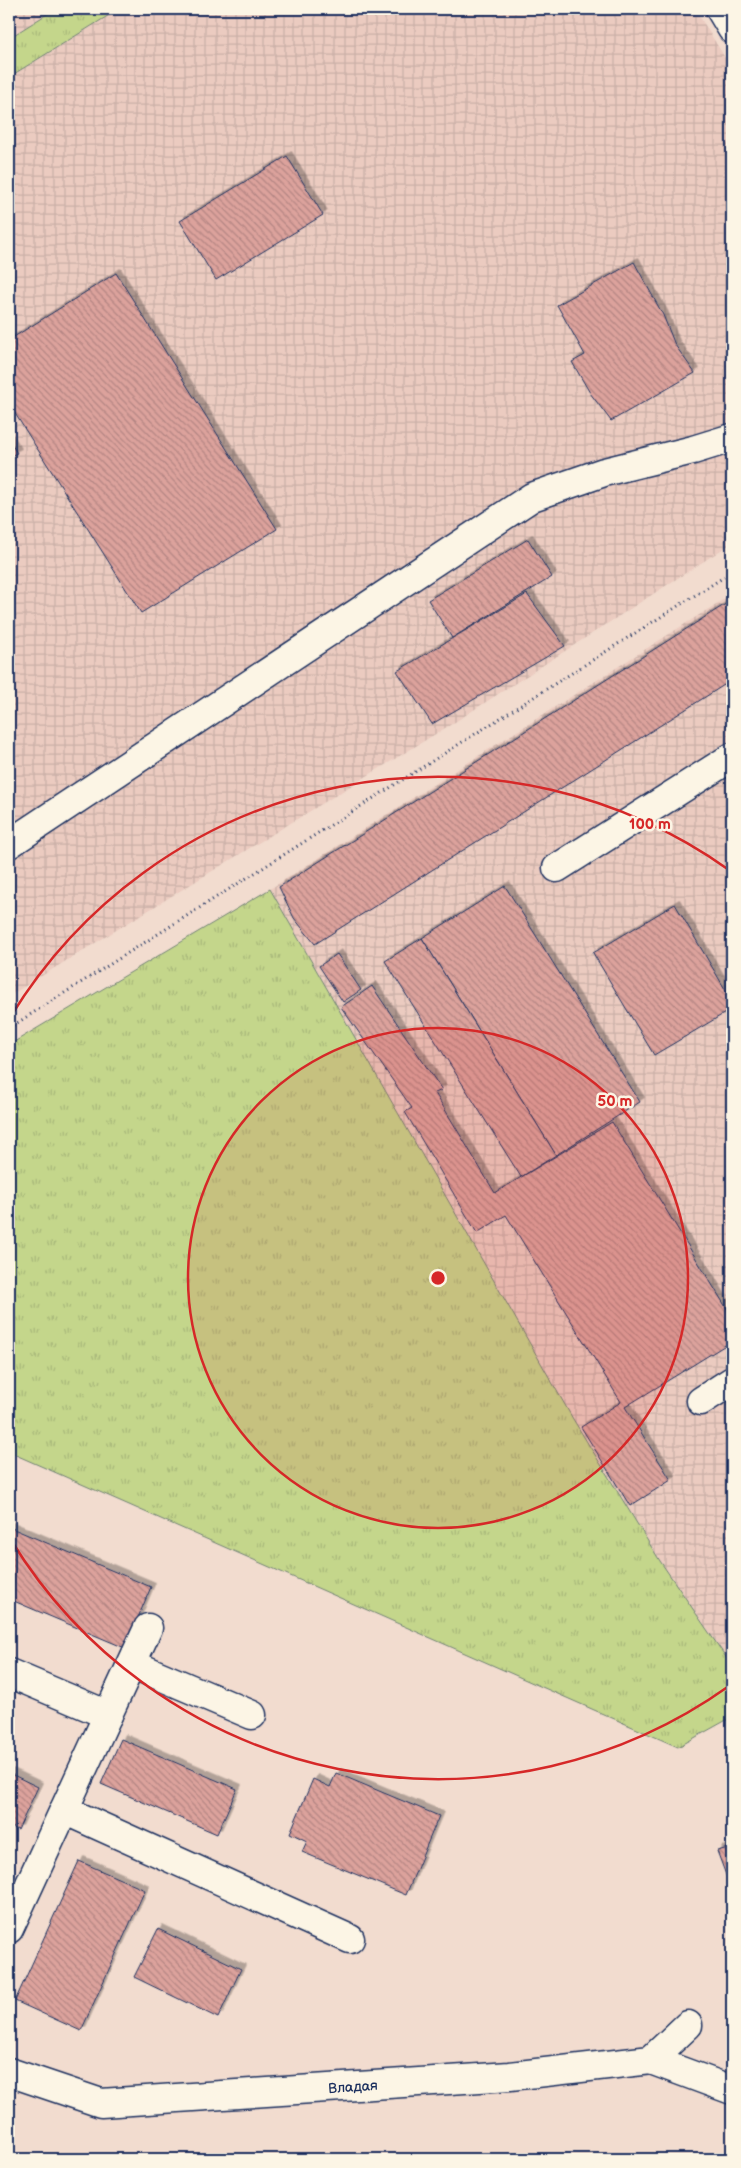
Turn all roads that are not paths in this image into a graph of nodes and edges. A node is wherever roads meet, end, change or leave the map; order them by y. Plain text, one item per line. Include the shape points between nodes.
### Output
1 (720, 9) edge
2 (732, 29) edge
3 (732, 438) edge
4 (732, 757) edge
5 (9, 844) edge
6 (557, 868) dead end
7 (732, 1381) edge
8 (701, 1401) dead end
9 (148, 1628) dead end
10 (132, 1664) junction
11 (9, 1672) edge
12 (108, 1716) junction
13 (252, 1716) dead end
14 (64, 1810) junction
15 (9, 1929) edge
16 (350, 1939) dead end
17 (688, 2025) dead end
18 (651, 2060) junction
19 (9, 2072) edge
20 (732, 2090) edge

1 - 2 street
3 - 5 street via 604,472 532,497
4 - 6 street
7 - 8 street
9 - 10 street
10 - 12 street
10 - 13 street
11 - 12 street
12 - 14 street
14 - 15 street
14 - 16 street
17 - 18 street
18 - 19 street, Владая via 510,2076 101,2103
18 - 20 street

